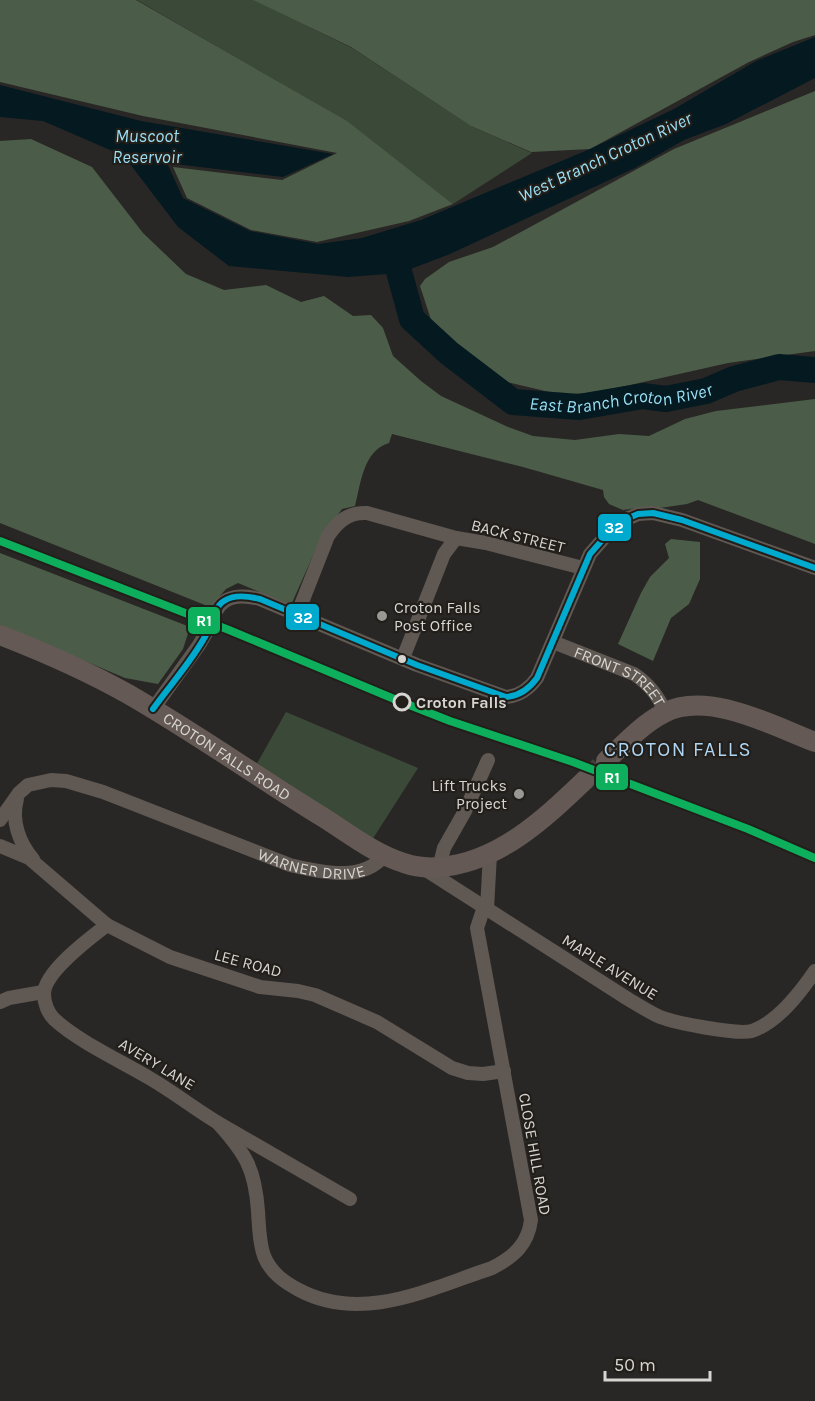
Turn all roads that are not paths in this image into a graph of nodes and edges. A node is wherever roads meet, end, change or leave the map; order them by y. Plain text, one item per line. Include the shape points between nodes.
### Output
1 (456, 538) junction
2 (583, 568) junction
3 (815, 568) edge
4 (216, 611) dead end
5 (297, 615) junction
6 (209, 628) dead end
7 (0, 635) edge
8 (553, 642) junction
9 (403, 658) junction
10 (153, 709) junction
11 (665, 712) junction
12 (815, 742) edge
13 (488, 760) dead end
14 (606, 761) tunnel mouth
15 (585, 780) tunnel mouth
16 (19, 793) junction
17 (0, 820) edge
18 (0, 846) edge
19 (490, 854) junction
20 (386, 855) junction
21 (40, 867) junction
22 (430, 867) junction
23 (487, 909) junction
24 (107, 925) junction
25 (815, 971) edge
26 (43, 992) junction
27 (0, 1002) edge
28 (504, 1071) junction
29 (218, 1123) junction
30 (350, 1199) dead end

1 - 2 street, BACK STREET
1 - 5 street via 367,513 345,517 328,536
1 - 9 street, BACK STREET via 444,554
2 - 3 street, BACK STREET via 611,530 638,514 653,513
2 - 8 street
4 - 5 street, FRONT STREET via 224,601 247,596
5 - 9 street, FRONT STREET
6 - 10 street
7 - 10 main road, CROTON FALLS ROAD via 101,679
8 - 9 street, FRONT STREET via 530,687 506,697
8 - 11 street, FRONT STREET via 588,652 634,674 655,691
10 - 20 main road, CROTON FALLS ROAD
11 - 12 main road, FRONT STREET via 682,707 717,707
11 - 14 main road
13 - 22 street via 465,811
15 - 19 main road via 530,829
16 - 17 street
16 - 20 street, WARNER DRIVE via 28,785 51,780 80,784 263,856 316,870 368,870
16 - 21 street via 15,819 18,836
18 - 21 street, LEE ROAD
19 - 22 main road
19 - 23 street, CLOSE HILL ROAD
20 - 22 main road, WARNER DRIVE via 403,863
21 - 24 street, LEE ROAD
22 - 23 street, MAPLE AVENUE
23 - 25 street, MAPLE AVENUE via 650,1012 680,1022 738,1032 753,1030 784,1008
23 - 28 street, CLOSE HILL ROAD via 477,928
24 - 26 street via 73,952
24 - 28 street, LEE ROAD via 190,964 260,987 298,991 333,1002 376,1022 452,1068 483,1074
26 - 27 street
26 - 29 street, AVERY LANE via 45,1006 62,1025
28 - 29 street, CLOSE HILL ROAD via 531,1220 524,1243 506,1261 492,1268 385,1303 347,1304 325,1299 305,1293 272,1272 260,1236 253,1173
29 - 30 street, AVERY LANE

